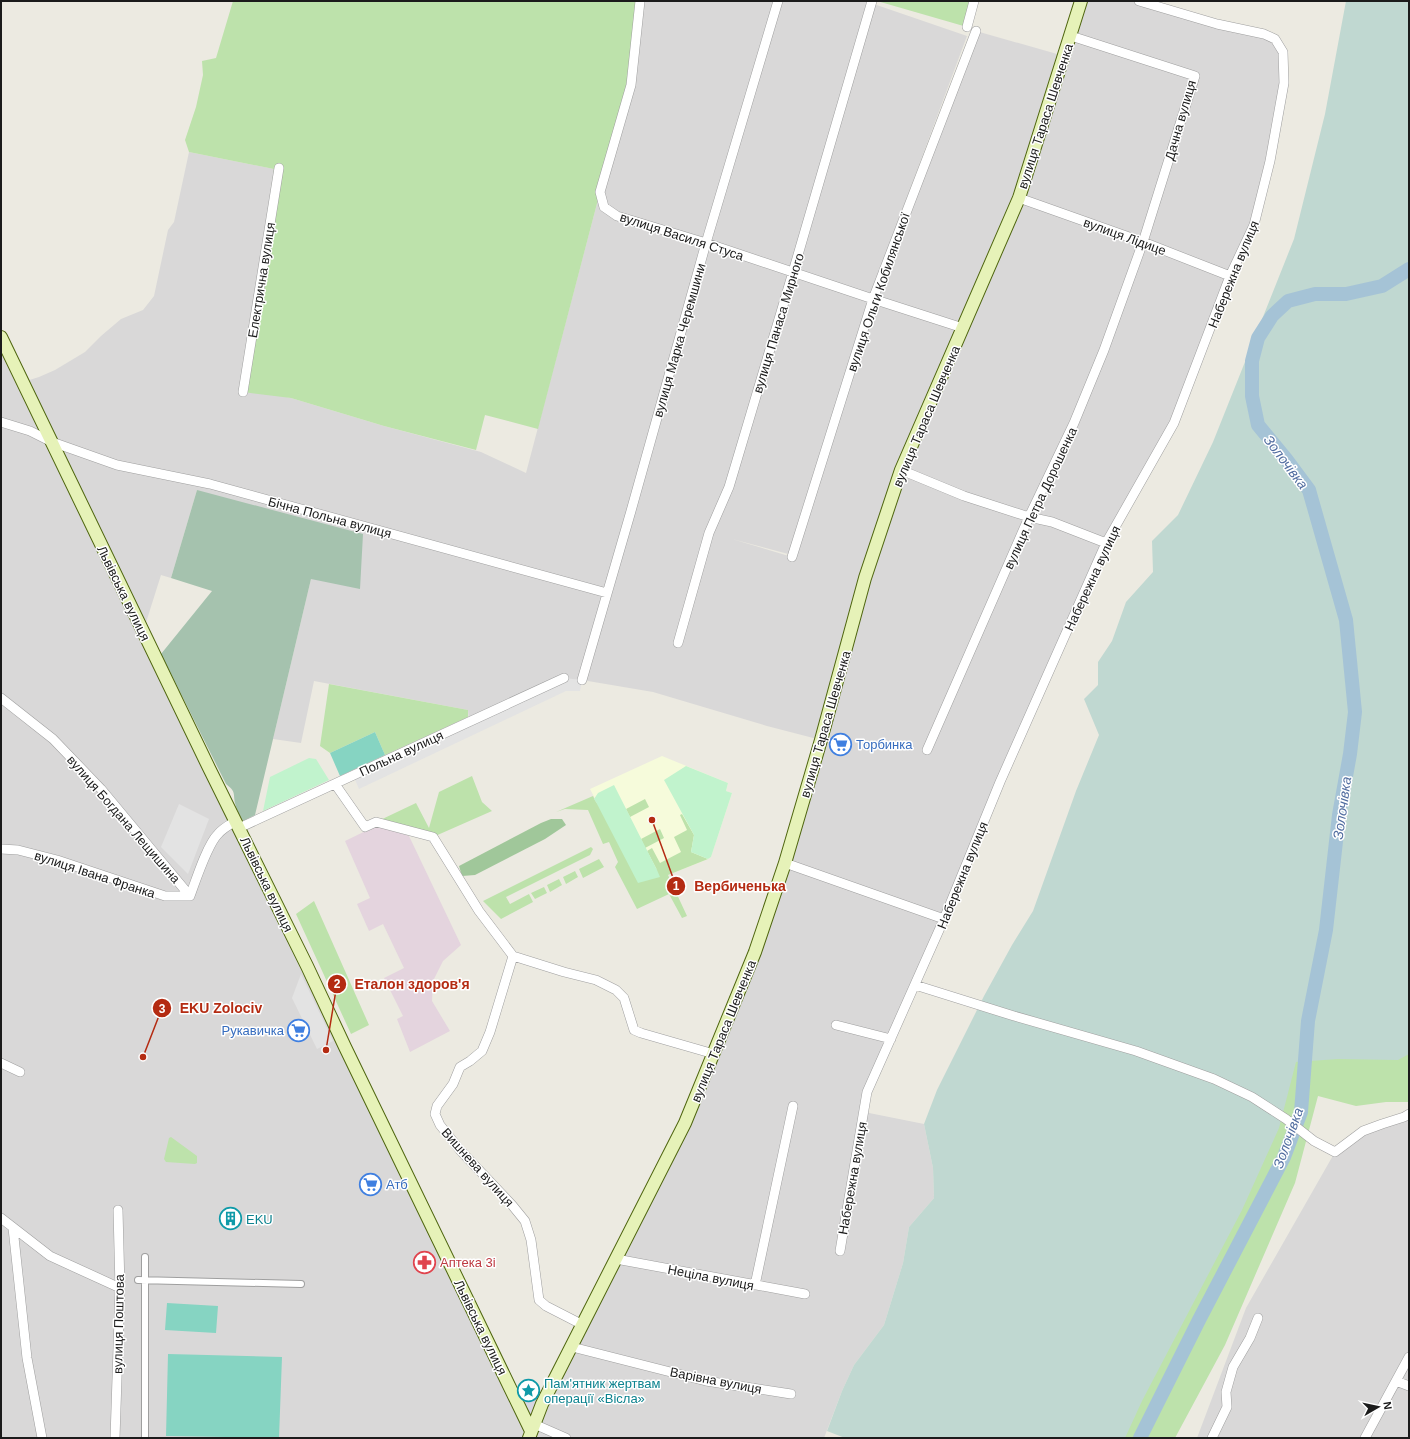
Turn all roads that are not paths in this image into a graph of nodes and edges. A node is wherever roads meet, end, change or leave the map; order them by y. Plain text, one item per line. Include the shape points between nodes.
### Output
1 (640, 1) edge
2 (778, 1) edge
3 (872, 1) edge
4 (974, 1) edge
5 (1081, 1) edge
6 (1139, 1) edge
7 (967, 27) dead end
8 (976, 31) dead end
9 (1071, 36) junction
10 (279, 168) dead end
11 (1019, 198) junction
12 (706, 242) junction
13 (1143, 242) junction
14 (793, 272) junction
15 (1230, 276) junction
16 (873, 299) junction
17 (963, 328) junction
18 (1, 337) edge
19 (243, 392) dead end
20 (1, 422) edge
21 (52, 442) junction
22 (901, 470) junction
23 (1029, 517) junction
24 (1106, 543) junction
25 (792, 557) dead end
26 (607, 593) junction
27 (678, 642) dead end
28 (564, 678) dead end
29 (582, 680) dead end
30 (1, 698) edge
31 (927, 750) dead end
32 (335, 784) junction
33 (237, 824) junction
34 (1, 849) edge
35 (784, 863) junction
36 (190, 896) junction
37 (944, 919) junction
38 (512, 956) junction
39 (915, 985) junction
40 (836, 1025) dead end
41 (891, 1039) junction
42 (714, 1054) junction
43 (1, 1063) edge
44 (20, 1072) dead end
45 (793, 1106) dead end
46 (1409, 1114) edge
47 (118, 1210) dead end
48 (1, 1218) edge
49 (13, 1228) junction
50 (840, 1251) dead end
51 (145, 1256) dead end
52 (616, 1259) junction
53 (142, 1280) junction
54 (301, 1284) dead end
55 (755, 1285) junction
56 (120, 1288) junction
57 (805, 1294) dead end
58 (1258, 1318) dead end
59 (582, 1325) junction
60 (572, 1346) junction
61 (1409, 1357) edge
62 (1396, 1381) junction
63 (1409, 1386) edge
64 (791, 1394) dead end
65 (532, 1431) edge
66 (42, 1438) edge
67 (115, 1438) edge
68 (145, 1438) edge
69 (566, 1438) edge
70 (1212, 1438) edge
71 (1365, 1438) edge

1 - 12 street, вулиця Василя Стуса via 631,85 600,192 604,207 617,216
2 - 12 street, вулиця Марка Черемшини
3 - 14 street, вулиця Панаса Мирного
4 - 7 street
5 - 9 main road, вулиця Тараса Шевченка
6 - 15 street, Набережна вулиця via 1217,24 1264,34 1275,39 1283,52 1284,83 1270,161 1254,225
8 - 16 street, вулиця Ольги Кобилянської
9 - 11 main road, вулиця Тараса Шевченка
9 - 13 street, Дачна вулиця via 1195,76
10 - 19 street, Електрична вулиця
11 - 13 street, вулиця Лідице
11 - 17 main road, вулиця Тараса Шевченка
12 - 14 street, вулиця Василя Стуса
12 - 26 street, вулиця Марка Черемшини
13 - 15 street, вулиця Лідице
13 - 23 street, вулиця Петра Дорошенка via 1104,350 1074,423
14 - 16 street, вулиця Василя Стуса
14 - 27 street, вулиця Панаса Мирного via 729,487 709,533
15 - 24 street, Набережна вулиця via 1174,423
16 - 17 street, вулиця Василя Стуса
16 - 25 street, вулиця Ольги Кобилянської
17 - 22 main road, вулиця Тараса Шевченка
18 - 21 main road, Львівська вулиця
20 - 21 street, Бічна Польна вулиця via 30,431
21 - 26 street, Бічна Польна вулиця via 117,465 210,484
21 - 33 main road, Львівська вулиця
22 - 23 street via 964,496
22 - 35 main road, вулиця Тараса Шевченка via 865,578
23 - 24 street via 1052,522
23 - 31 street, вулиця Петра Дорошенка
24 - 37 street, Набережна вулиця via 1000,782
26 - 29 street, вулиця Марка Черемшини
28 - 32 street, Польна вулиця
30 - 36 street, вулиця Богдана Лещишина via 53,739 101,789
32 - 33 street, Польна вулиця
32 - 38 street via 365,827 376,822 433,837 474,905
33 - 36 street, Польна вулиця via 223,828 211,844
33 - 65 main road, Львівська вулиця
34 - 36 street, вулиця Івана Франка via 18,850 57,860 165,896
35 - 37 street
35 - 42 main road, вулиця Тараса Шевченка via 755,952
37 - 39 street, Набережна вулиця
38 - 42 street via 605,983 624,998 634,1030
38 - 59 street, Вишнева вулиця via 482,1051 460,1067 435,1114 440,1125 460,1150 525,1220 531,1240 539,1300
39 - 41 street, Набережна вулиця
39 - 46 street via 1136,1051 1214,1079 1252,1097 1314,1141 1335,1152 1363,1132
40 - 41 street
41 - 50 street, Набережна вулиця via 867,1092
42 - 52 main road, вулиця Тараса Шевченка via 685,1123
43 - 44 street
45 - 55 street
47 - 56 street, вулиця Поштова
48 - 49 street
49 - 56 street via 50,1256
49 - 66 street via 27,1358
51 - 53 street
52 - 55 street, Неціла вулиця
52 - 59 main road, вулиця Тараса Шевченка
53 - 54 street
53 - 68 street
55 - 57 street, Неціла вулиця
56 - 67 street, вулиця Поштова
58 - 70 street via 1233,1367 1226,1392 1227,1407
59 - 60 main road, вулиця Тараса Шевченка
60 - 64 street, Варівна вулиця via 706,1381
60 - 65 main road, вулиця Тараса Шевченка via 542,1404
61 - 62 street
62 - 63 street
62 - 71 street
65 - 69 street

